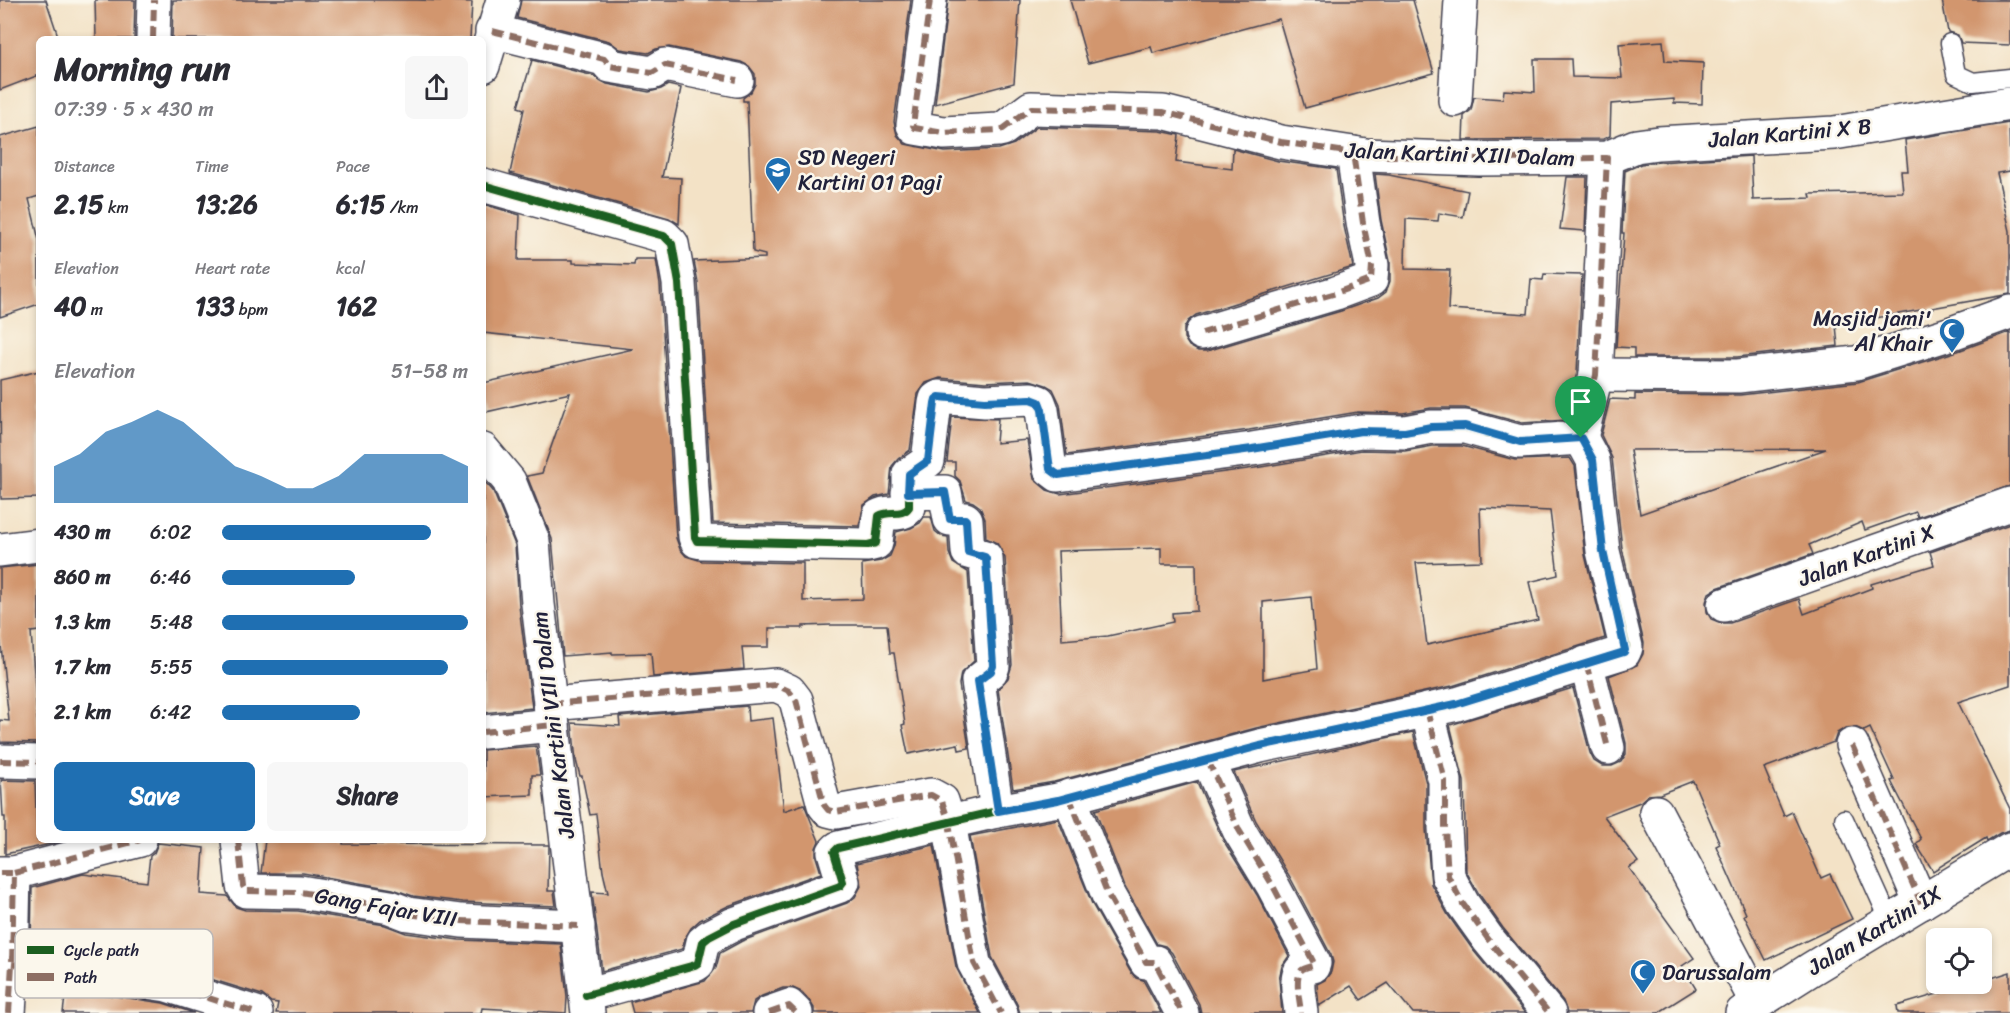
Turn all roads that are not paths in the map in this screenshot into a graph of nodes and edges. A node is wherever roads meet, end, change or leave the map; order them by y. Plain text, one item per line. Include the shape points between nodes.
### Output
1 (154, 0) edge
2 (503, 0) edge
3 (930, 0) edge
4 (1461, 0) edge
5 (492, 31) junction
6 (153, 36) edge
7 (1950, 43) dead end
8 (486, 54) edge
9 (2010, 78) edge
10 (737, 80) dead end
11 (1455, 100) dead end
12 (2010, 104) edge
13 (1353, 153) junction
14 (1607, 158) junction
15 (486, 186) edge
16 (2010, 312) edge
17 (1202, 333) dead end
18 (1596, 375) junction
19 (1581, 438) junction
20 (486, 454) edge
21 (908, 493) junction
22 (2010, 504) edge
23 (36, 545) edge
24 (0, 550) edge
25 (1724, 605) dead end
26 (1586, 663) junction
27 (1427, 710) junction
28 (552, 715) junction
29 (486, 731) edge
30 (1852, 745) dead end
31 (1608, 748) dead end
32 (0, 760) edge
33 (1208, 760) junction
34 (36, 762) edge
35 (1069, 796) junction
36 (998, 811) junction
37 (1656, 812) dead end
38 (1844, 819) dead end
39 (950, 823) junction
40 (128, 843) edge
41 (238, 843) edge
42 (2010, 849) edge
43 (7, 873) edge
44 (1921, 903) junction
45 (1890, 921) junction
46 (578, 926) junction
47 (12, 964) junction
48 (15, 964) edge
49 (207, 998) edge
50 (587, 1004) edge
51 (1750, 1008) edge
52 (9, 1013) edge
53 (256, 1013) edge
54 (769, 1013) edge
55 (796, 1013) edge
56 (1001, 1013) edge
57 (1182, 1013) edge
58 (1301, 1013) edge
59 (1549, 1013) edge

1 - 6 street
2 - 5 street
3 - 13 street, Jalan Kartini XIII Dalam via 915,128 945,133 998,130 1031,108 1163,112 1281,142
4 - 11 street
5 - 8 street
5 - 10 street via 604,59 610,66 652,73 665,65
7 - 9 lane via 1956,74 1974,82
12 - 14 street, Jalan Kartini X B via 1834,133 1658,143
13 - 14 street, Jalan Kartini XIII Dalam via 1479,159
13 - 17 street via 1372,265 1371,280
14 - 18 street
15 - 21 street via 664,236 672,244 679,283 697,541 868,545 876,543 879,516 907,510
16 - 18 street via 1856,363 1738,376
18 - 19 street
19 - 21 street via 1520,442 1465,426 1405,432 1361,431 1058,475 1050,469 1039,402 939,397 929,457 909,474
19 - 26 street via 1593,460 1603,551 1626,647 1624,652
20 - 28 street, Jalan Kartini VIII Dalam via 509,481 532,541
21 - 36 street via 945,492 950,519 966,520 968,552 986,559 993,666 978,681
22 - 25 street, Jalan Kartini X
23 - 24 street
26 - 27 street
26 - 31 street
27 - 33 street
27 - 59 street via 1445,781 1448,876 1488,939
28 - 29 street
28 - 39 street via 776,685 796,700 828,810 836,812 931,795 942,801
28 - 46 street, Jalan Kartini VIII Dalam
30 - 44 street
32 - 34 street
33 - 35 street
33 - 58 street via 1239,830 1314,963 1300,972
35 - 36 street
35 - 57 street via 1108,895 1146,962 1155,962
36 - 39 street
37 - 51 street
38 - 45 lane
39 - 50 street via 838,848 834,852 843,882 840,886 734,924 703,942 695,965
39 - 56 street via 974,963
40 - 43 street
41 - 46 street, Gang Fajar VIII via 246,891 300,892 461,921
42 - 44 street, Jalan Kartini IX
43 - 47 street
44 - 45 street, Jalan Kartini IX
45 - 51 street, Jalan Kartini IX
46 - 50 street, Jalan Kartini VIII Dalam
47 - 48 street
47 - 52 street
49 - 53 street
54 - 55 street via 789,1006

